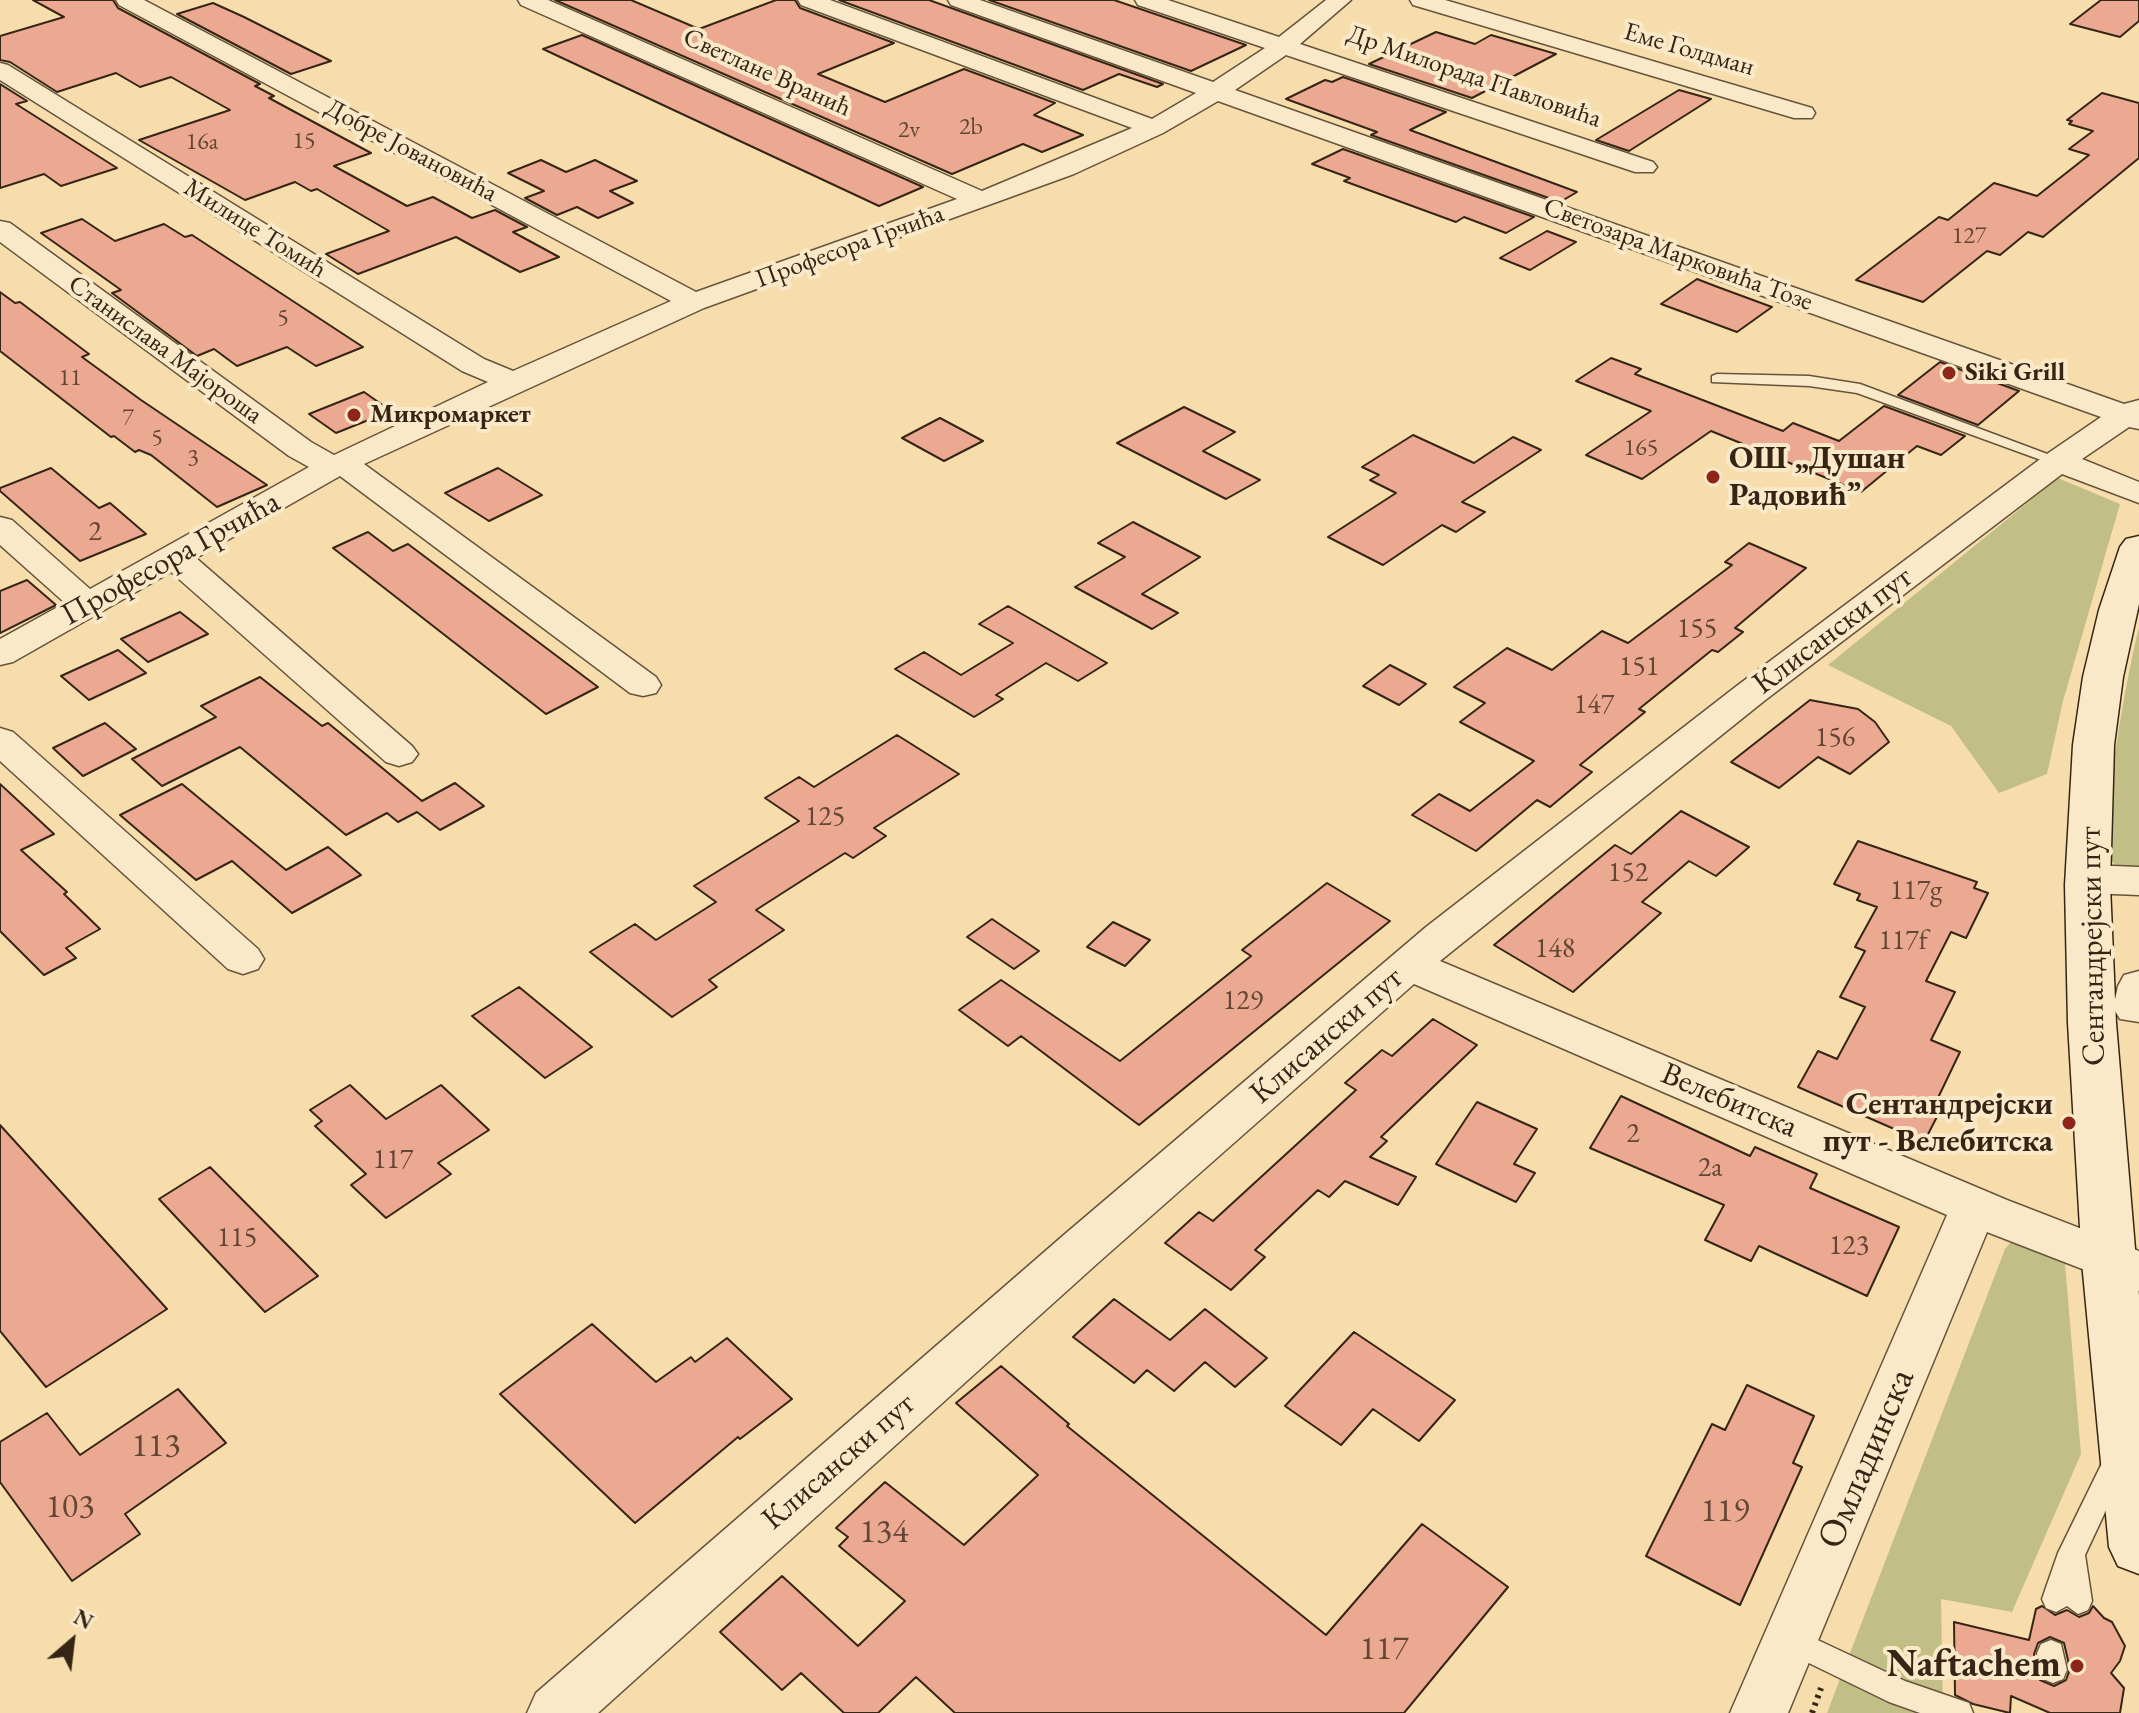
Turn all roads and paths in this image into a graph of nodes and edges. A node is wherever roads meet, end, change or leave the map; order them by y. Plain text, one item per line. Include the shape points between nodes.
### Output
1 (127, 0) edge
2 (529, 0) edge
3 (809, 0) edge
4 (959, 0) edge
5 (1146, 0) edge
6 (1340, 0) edge
7 (1421, 0) edge
8 (1284, 45) junction
9 (0, 70) edge
10 (1217, 91) junction
11 (1803, 113) dead end
12 (1154, 128) junction
13 (1644, 167) dead end
14 (981, 200) junction
15 (0, 229) edge
16 (694, 302) junction
17 (1717, 379) dead end
18 (513, 382) junction
19 (2134, 415) edge
20 (2058, 461) junction
21 (338, 465) junction
22 (2139, 493) edge
23 (0, 527) edge
24 (2139, 547) edge
25 (175, 557) junction
26 (89, 606) junction
27 (0, 654) edge
28 (643, 685) dead end
29 (0, 740) edge
30 (399, 754) dead end
31 (2087, 879) junction
32 (2139, 881) edge
33 (243, 959) dead end
34 (1409, 965) junction
35 (1975, 1205) junction
36 (2123, 1265) edge
37 (2133, 1430) edge
38 (2139, 1547) edge
39 (2067, 1600) dead end
40 (1790, 1640) junction
41 (556, 1713) edge
42 (1759, 1713) edge
43 (1959, 1713) edge

1 - 16 street, Добре Јовановића
2 - 14 street, Светлане Вранић
3 - 12 street
4 - 10 street, Светозара Марковића Тозе
5 - 8 street, Др Милорада Павловића
6 - 8 street, Професора Грчића
7 - 11 street, Еме Голдман
8 - 10 street, Професора Грчића
8 - 13 street, Др Милорада Павловића
9 - 18 street, Милице Томић via 473,365
10 - 12 street, Професора Грчића
10 - 19 street, Светозара Марковића Тозе
12 - 14 street, Професора Грчића
14 - 16 street, Професора Грчића
15 - 21 street, Станислава Мајороша via 300,449
16 - 18 street, Професора Грчића
17 - 20 lane via 1809,381 1860,389
18 - 21 street, Професора Грчића
19 - 20 street, Клисански пут
20 - 22 street
20 - 34 street, Клисански пут via 1741,702
21 - 25 street, Професора Грчића
21 - 28 street
23 - 26 street
24 - 31 main road, Сентандрејски пут via 2105,653
25 - 26 street, Професора Грчића
25 - 30 street
26 - 27 street, Професора Грчића
29 - 33 street
31 - 32 street
31 - 36 main road, Сентандрејски пут via 2089,984
34 - 35 street, Велебитска
34 - 41 street, Клисански пут
35 - 36 street, Велебитска
35 - 40 street, Омладинска
36 - 37 main road, Сентандрејски пут via 2116,1351
37 - 38 main road, Сентандрејски пут
37 - 39 lane via 2072,1553
40 - 42 street, Омладинска
40 - 43 lane via 1899,1692

